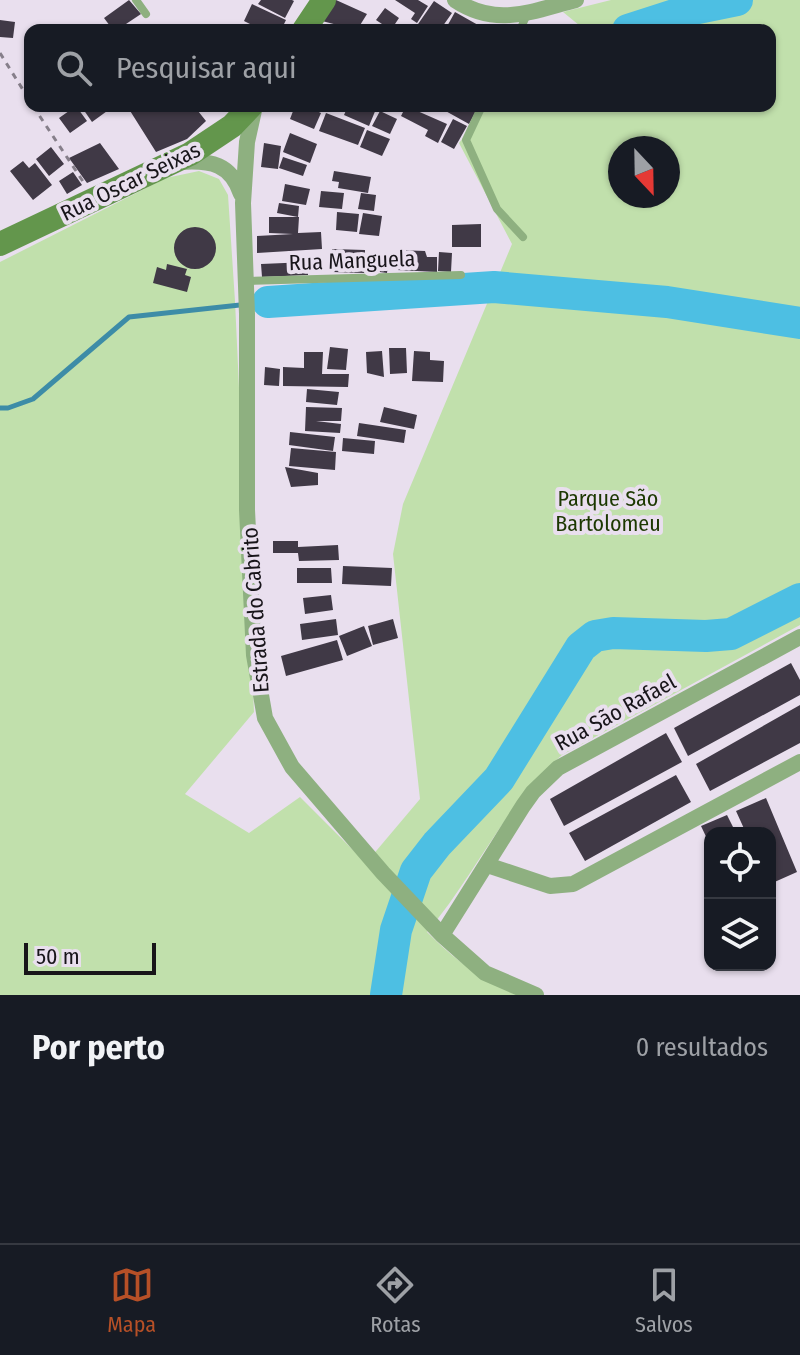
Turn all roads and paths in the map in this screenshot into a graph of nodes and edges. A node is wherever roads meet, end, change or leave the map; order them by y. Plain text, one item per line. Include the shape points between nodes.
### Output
1 (136, 0) edge
2 (324, 0) edge
3 (455, 0) edge
4 (576, 0) edge
5 (529, 12) junction
6 (146, 14) dead end
7 (308, 24) edge
8 (523, 24) edge
9 (0, 53) edge
10 (24, 91) edge
11 (37, 112) edge
12 (247, 112) edge
13 (252, 112) edge
14 (479, 112) edge
15 (173, 162) junction
16 (94, 198) junction
17 (243, 203) junction
18 (523, 237) dead end
19 (0, 244) edge
20 (461, 275) dead end
21 (246, 284) junction
22 (800, 637) edge
23 (800, 762) edge
24 (487, 865) junction
25 (442, 935) junction
26 (536, 995) edge

1 - 6 lane
2 - 7 main road
3 - 5 street via 482,15
4 - 5 street
5 - 8 lane
9 - 10 path
11 - 16 path
12 - 15 main road, Rua Oscar Seixas via 213,141
13 - 17 street, Estrada do Cabrito
14 - 18 lane via 466,140 497,209
15 - 16 main road, Rua Oscar Seixas
15 - 17 street, Estrada do Cabrito via 208,161 224,167 236,181
16 - 19 main road, Rua Oscar Seixas
17 - 21 street, Estrada do Cabrito
20 - 21 lane, Rua Manguela
21 - 25 street, Estrada do Cabrito via 247,510 254,655 265,718 292,767
22 - 24 street, Rua São Rafael via 558,768 533,792
23 - 24 street via 573,884 550,886
24 - 25 street, Rua São Rafael
25 - 26 street, Estrada do Cabrito via 485,973

